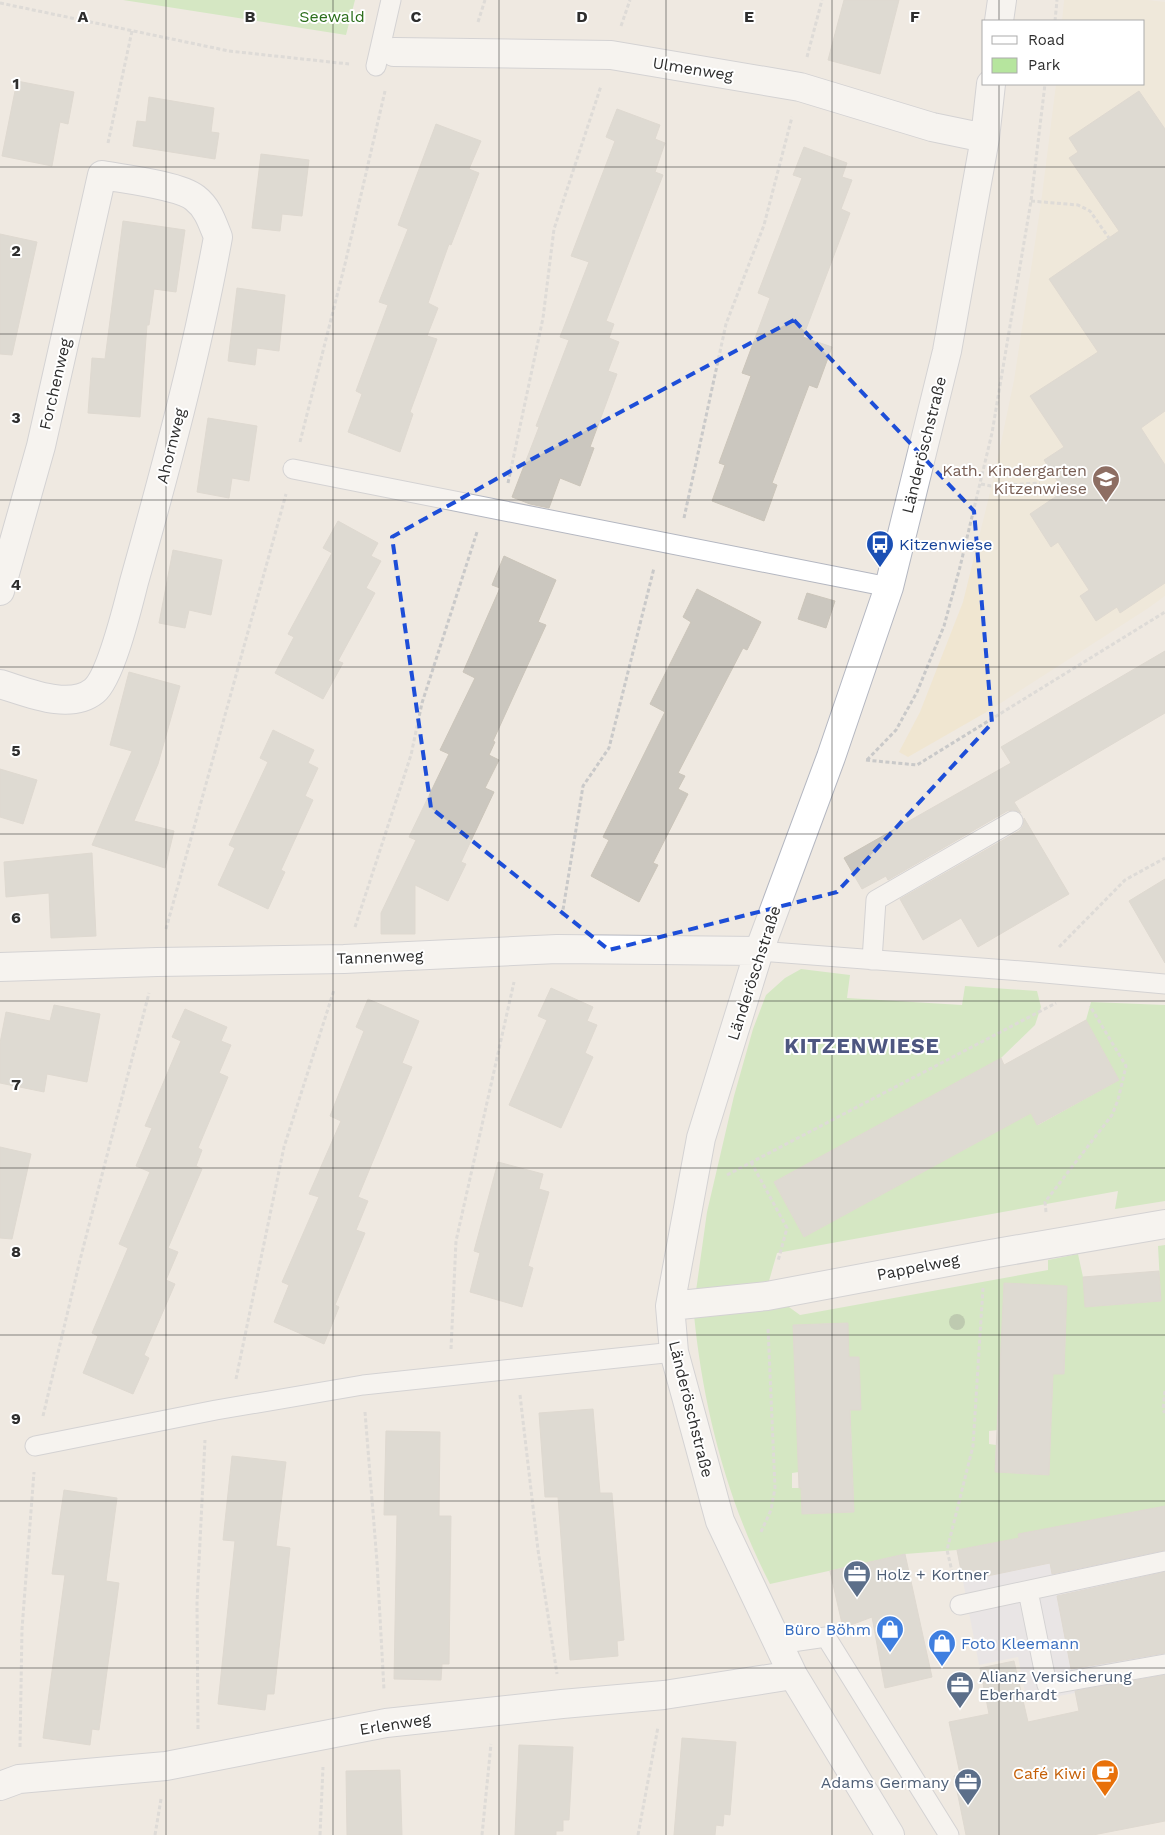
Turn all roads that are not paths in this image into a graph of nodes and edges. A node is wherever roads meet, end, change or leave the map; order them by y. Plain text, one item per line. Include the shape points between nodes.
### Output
1 (391, 0) edge
2 (1002, 0) edge
3 (999, 20) edge
4 (385, 59) joint
5 (991, 85) edge
6 (985, 138) junction
7 (102, 176) joint
8 (293, 469) road end
9 (889, 587) junction
10 (0, 591) edge
11 (0, 684) edge
12 (1013, 821) dead end
13 (760, 951) junction
14 (872, 960) junction
15 (0, 967) edge
16 (1165, 984) edge
17 (1165, 1224) edge
18 (670, 1306) junction
19 (674, 1352) junction
20 (35, 1446) road end
21 (1165, 1561) edge
22 (1028, 1591) junction
23 (960, 1605) dead end
24 (778, 1644) junction
25 (1165, 1664) edge
26 (793, 1675) junction
27 (10, 1783) edge
28 (890, 1835) edge
29 (950, 1835) edge

1 - 4 lane
2 - 3 street
4 - 6 street, Ulmenweg via 611,55 800,87 932,127
5 - 6 street, Länderöschstraße
6 - 9 street, Länderöschstraße via 947,350
7 - 10 street, Forchenweg via 41,446
7 - 11 street, Ahornweg via 175,189 194,197 209,213 218,237 213,262 170,454 108,669 95,691 77,699 50,699
8 - 9 lane
9 - 13 street, Länderöschstraße
12 - 14 lane via 876,900
13 - 14 lane
13 - 15 street, Tannenweg via 557,949 344,959
13 - 18 street, Länderöschstraße via 701,1138
14 - 16 lane
17 - 18 street, Pappelweg via 767,1296
18 - 19 street, Länderöschstraße
19 - 20 lane via 363,1385
19 - 24 street, Länderöschstraße via 720,1521
21 - 22 lane
22 - 23 lane
22 - 25 lane via 1046,1685
24 - 26 street, Länderöschstraße
24 - 29 lane via 826,1637
26 - 27 street, Erlenweg via 664,1695 386,1723 166,1766
26 - 28 street, Länderöschstraße

